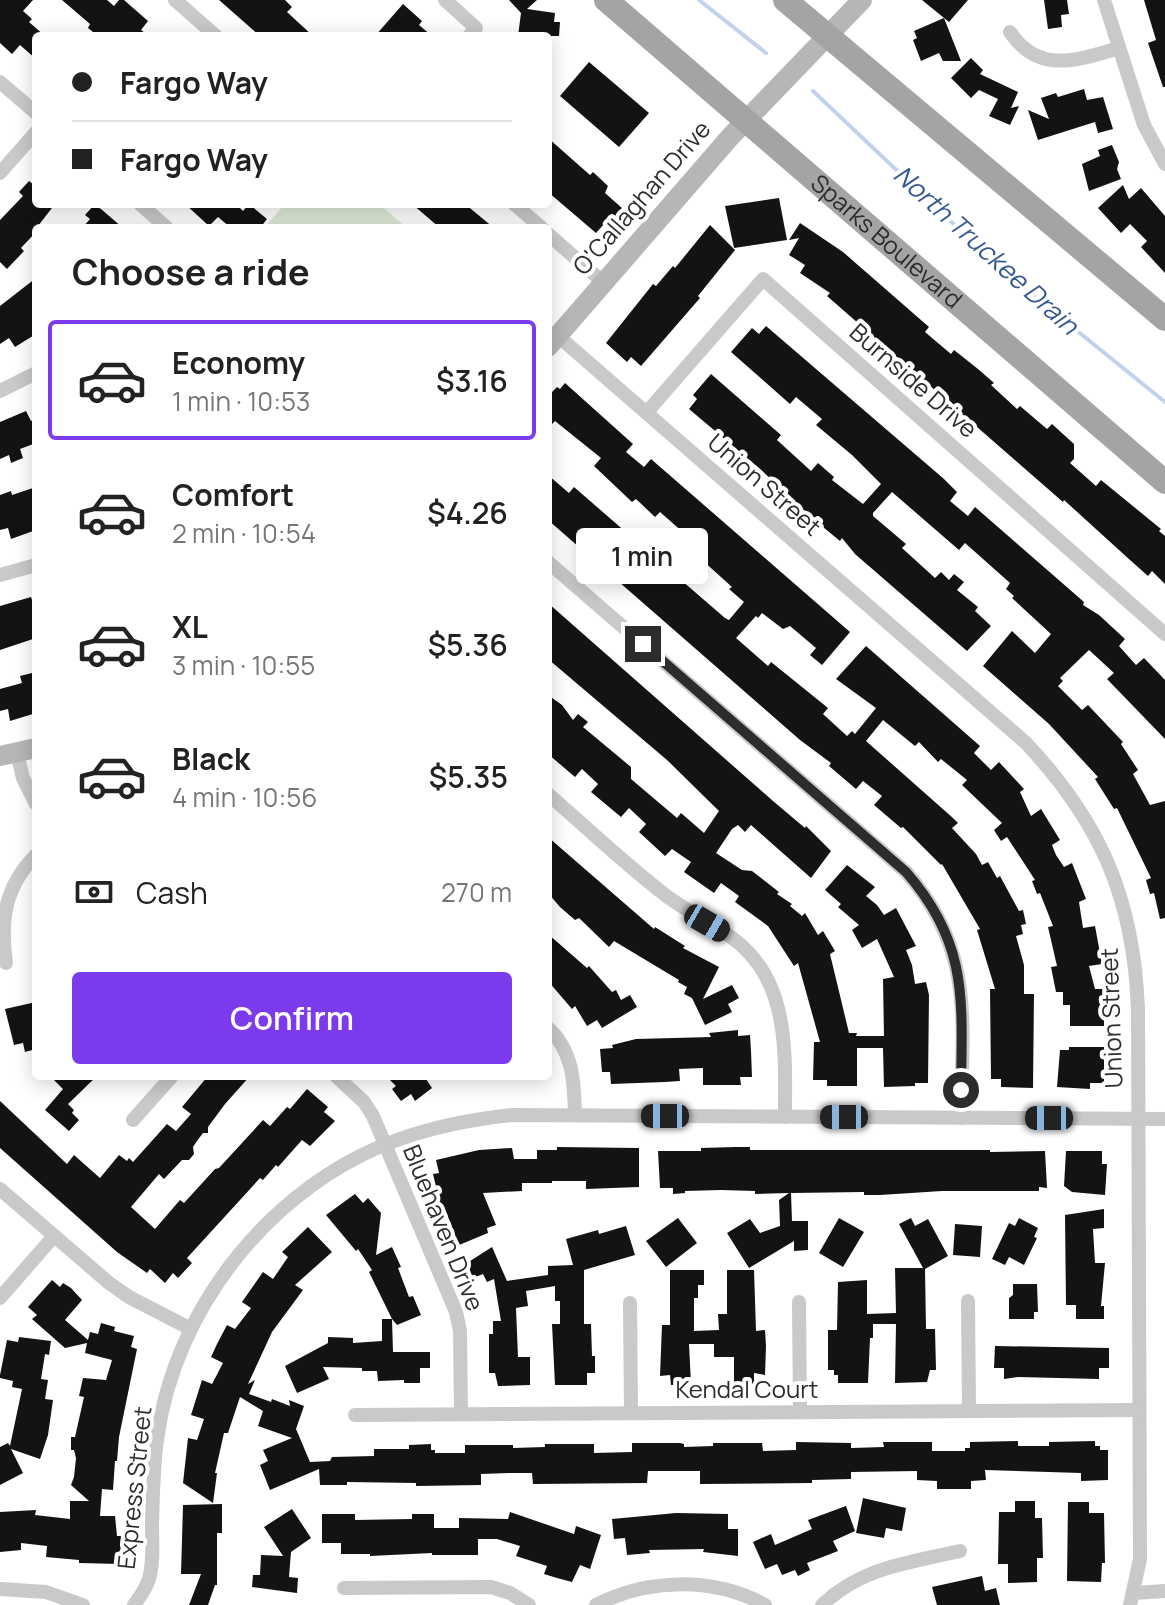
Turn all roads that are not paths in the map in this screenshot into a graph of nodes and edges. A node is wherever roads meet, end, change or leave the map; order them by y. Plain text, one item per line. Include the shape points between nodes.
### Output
1 (175, 0) edge
2 (445, 0) edge
3 (606, 0) edge
4 (785, 0) edge
5 (862, 0) edge
6 (1104, 0) edge
7 (211, 32) edge
8 (473, 32) edge
9 (1010, 32) dead end
10 (827, 35) junction
11 (1119, 48) junction
12 (0, 82) edge
13 (32, 110) edge
14 (746, 121) junction
15 (32, 137) edge
16 (1165, 164) edge
17 (0, 173) edge
18 (144, 208) edge
19 (519, 208) edge
20 (162, 224) edge
21 (537, 224) edge
22 (552, 237) edge
23 (603, 282) junction
24 (1165, 319) edge
25 (553, 341) edge
26 (32, 375) edge
27 (0, 391) edge
28 (647, 412) junction
29 (1165, 482) edge
30 (552, 565) edge
31 (32, 566) edge
32 (0, 575) edge
33 (1165, 634) edge
34 (18, 752) edge
35 (32, 796) edge
36 (552, 797) edge
37 (32, 859) edge
38 (6, 963) dead end
39 (552, 1033) edge
40 (168, 1080) edge
41 (340, 1080) edge
42 (575, 1115) junction
43 (785, 1117) junction
44 (961, 1118) junction
45 (1137, 1119) junction
46 (1165, 1119) edge
47 (133, 1120) dead end
48 (386, 1145) junction
49 (0, 1189) edge
50 (54, 1236) junction
51 (0, 1298) edge
52 (968, 1301) dead end
53 (799, 1302) dead end
54 (630, 1303) dead end
55 (191, 1329) junction
56 (1139, 1410) junction
57 (969, 1411) junction
58 (800, 1412) junction
59 (631, 1413) junction
60 (461, 1414) junction
61 (355, 1415) dead end
62 (960, 1551) dead end
63 (344, 1588) dead end
64 (0, 1589) edge
65 (1165, 1591) edge
66 (1132, 1599) edge
67 (83, 1605) edge
68 (134, 1605) edge
69 (529, 1605) edge
70 (596, 1605) edge
71 (765, 1605) edge
72 (822, 1605) edge

1 - 7 street
2 - 8 street
3 - 14 main road, Sparks Boulevard
4 - 10 main road
5 - 10 street, O'Callaghan Drive
6 - 11 street
9 - 11 street via 1026,50 1055,62
10 - 14 street, O'Callaghan Drive
10 - 24 main road
11 - 16 street via 1148,133
12 - 13 street
14 - 23 street, O'Callaghan Drive
14 - 29 main road, Sparks Boulevard
15 - 17 street
18 - 20 street
19 - 21 street
22 - 23 street
23 - 25 street, O'Callaghan Drive
25 - 28 street, Union Street
26 - 27 street
28 - 33 street, Burnside Drive via 763,279
28 - 45 street, Union Street via 1026,743 1073,798 1109,863 1131,936 1138,1010
30 - 44 street via 923,892 948,936 961,989
31 - 32 street
34 - 35 street
36 - 43 street via 662,893 752,955 781,1018
37 - 38 street via 5,902 1,942
39 - 42 street via 570,1061
40 - 47 street
41 - 48 street, Bluehaven Drive via 364,1102
42 - 43 street, Express Street
42 - 48 street, Express Street via 474,1119
43 - 44 street, Express Street
44 - 45 street, Express Street
45 - 46 street, Express Street
45 - 56 street, Union Street
48 - 55 street, Express Street via 318,1182 285,1207 231,1264
48 - 60 street, Bluehaven Drive via 456,1312
49 - 50 street
50 - 51 street
50 - 55 street via 129,1297
52 - 57 street
53 - 58 street
54 - 59 street
55 - 68 street, Express Street via 164,1403 153,1474 152,1565
56 - 57 street, Kendal Court
56 - 66 street, Union Street via 1140,1559
57 - 58 street, Kendal Court
58 - 59 street, Kendal Court
59 - 60 street, Kendal Court
60 - 61 street, Kendal Court
62 - 72 street via 875,1570 854,1579
63 - 69 street via 491,1587
64 - 67 street via 46,1592
65 - 66 street
70 - 71 street via 636,1589 686,1584 734,1592

